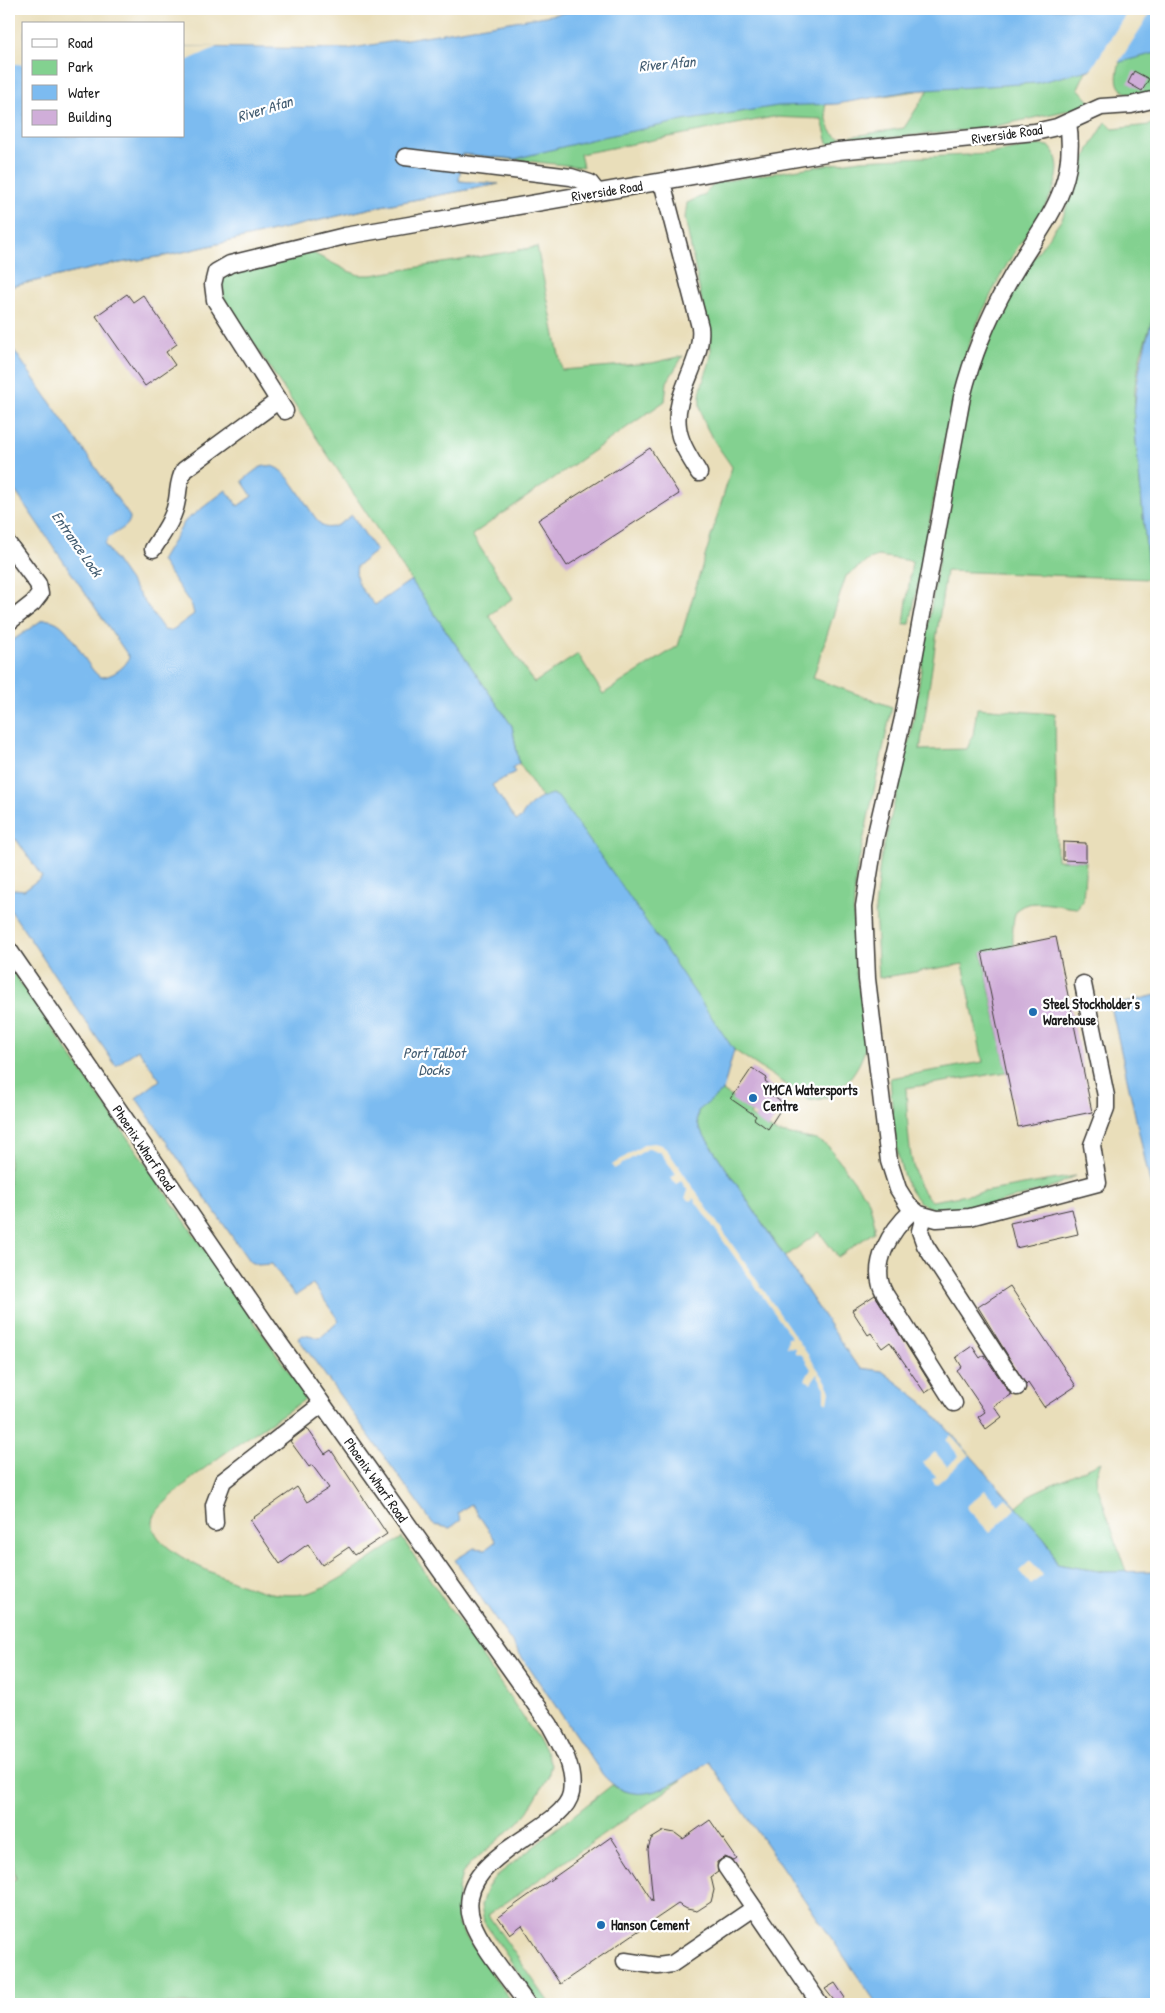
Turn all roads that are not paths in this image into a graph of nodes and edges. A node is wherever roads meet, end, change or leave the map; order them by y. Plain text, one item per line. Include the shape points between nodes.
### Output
1 (1156, 100) edge
2 (1068, 122) junction
3 (405, 157) dead end
4 (662, 182) junction
5 (597, 192) junction
6 (699, 473) dead end
7 (9, 545) edge
8 (153, 549) dead end
9 (9, 622) edge
10 (9, 950) edge
11 (1083, 984) dead end
12 (918, 1213) junction
13 (1017, 1387) dead end
14 (954, 1403) dead end
15 (322, 1404) junction
16 (215, 1523) dead end
17 (726, 1867) dead end
18 (754, 1908) junction
19 (625, 1962) dead end
20 (526, 2004) edge
21 (820, 2004) edge

1 - 2 street, Riverside Road via 1093,110
2 - 4 street, Riverside Road via 1035,132 838,151
2 - 12 street via 1070,164 1061,192 999,301 975,355 962,396 903,718 866,889 864,948 887,1149 898,1189
3 - 5 street via 571,177 590,182
4 - 5 street, Riverside Road
4 - 6 street via 700,327 700,344 677,420 682,443
5 - 8 street, Riverside Road via 345,236 230,264 216,272 213,284 215,300 282,405 184,470 178,482 171,520
7 - 9 street via 38,584 40,594
10 - 15 street, Phoenix Wharf Road
11 - 12 street via 1106,1096 1106,1108 1092,1145 1104,1181 970,1217 944,1220
12 - 13 street via 925,1245
12 - 14 street via 900,1223 878,1265 878,1279
15 - 16 street via 223,1481 214,1505
15 - 20 street, Phoenix Wharf Road via 563,1748 572,1782 570,1799 556,1815 490,1863 471,1893 472,1921
17 - 18 street
18 - 19 street via 672,1964 658,1966
18 - 21 street

